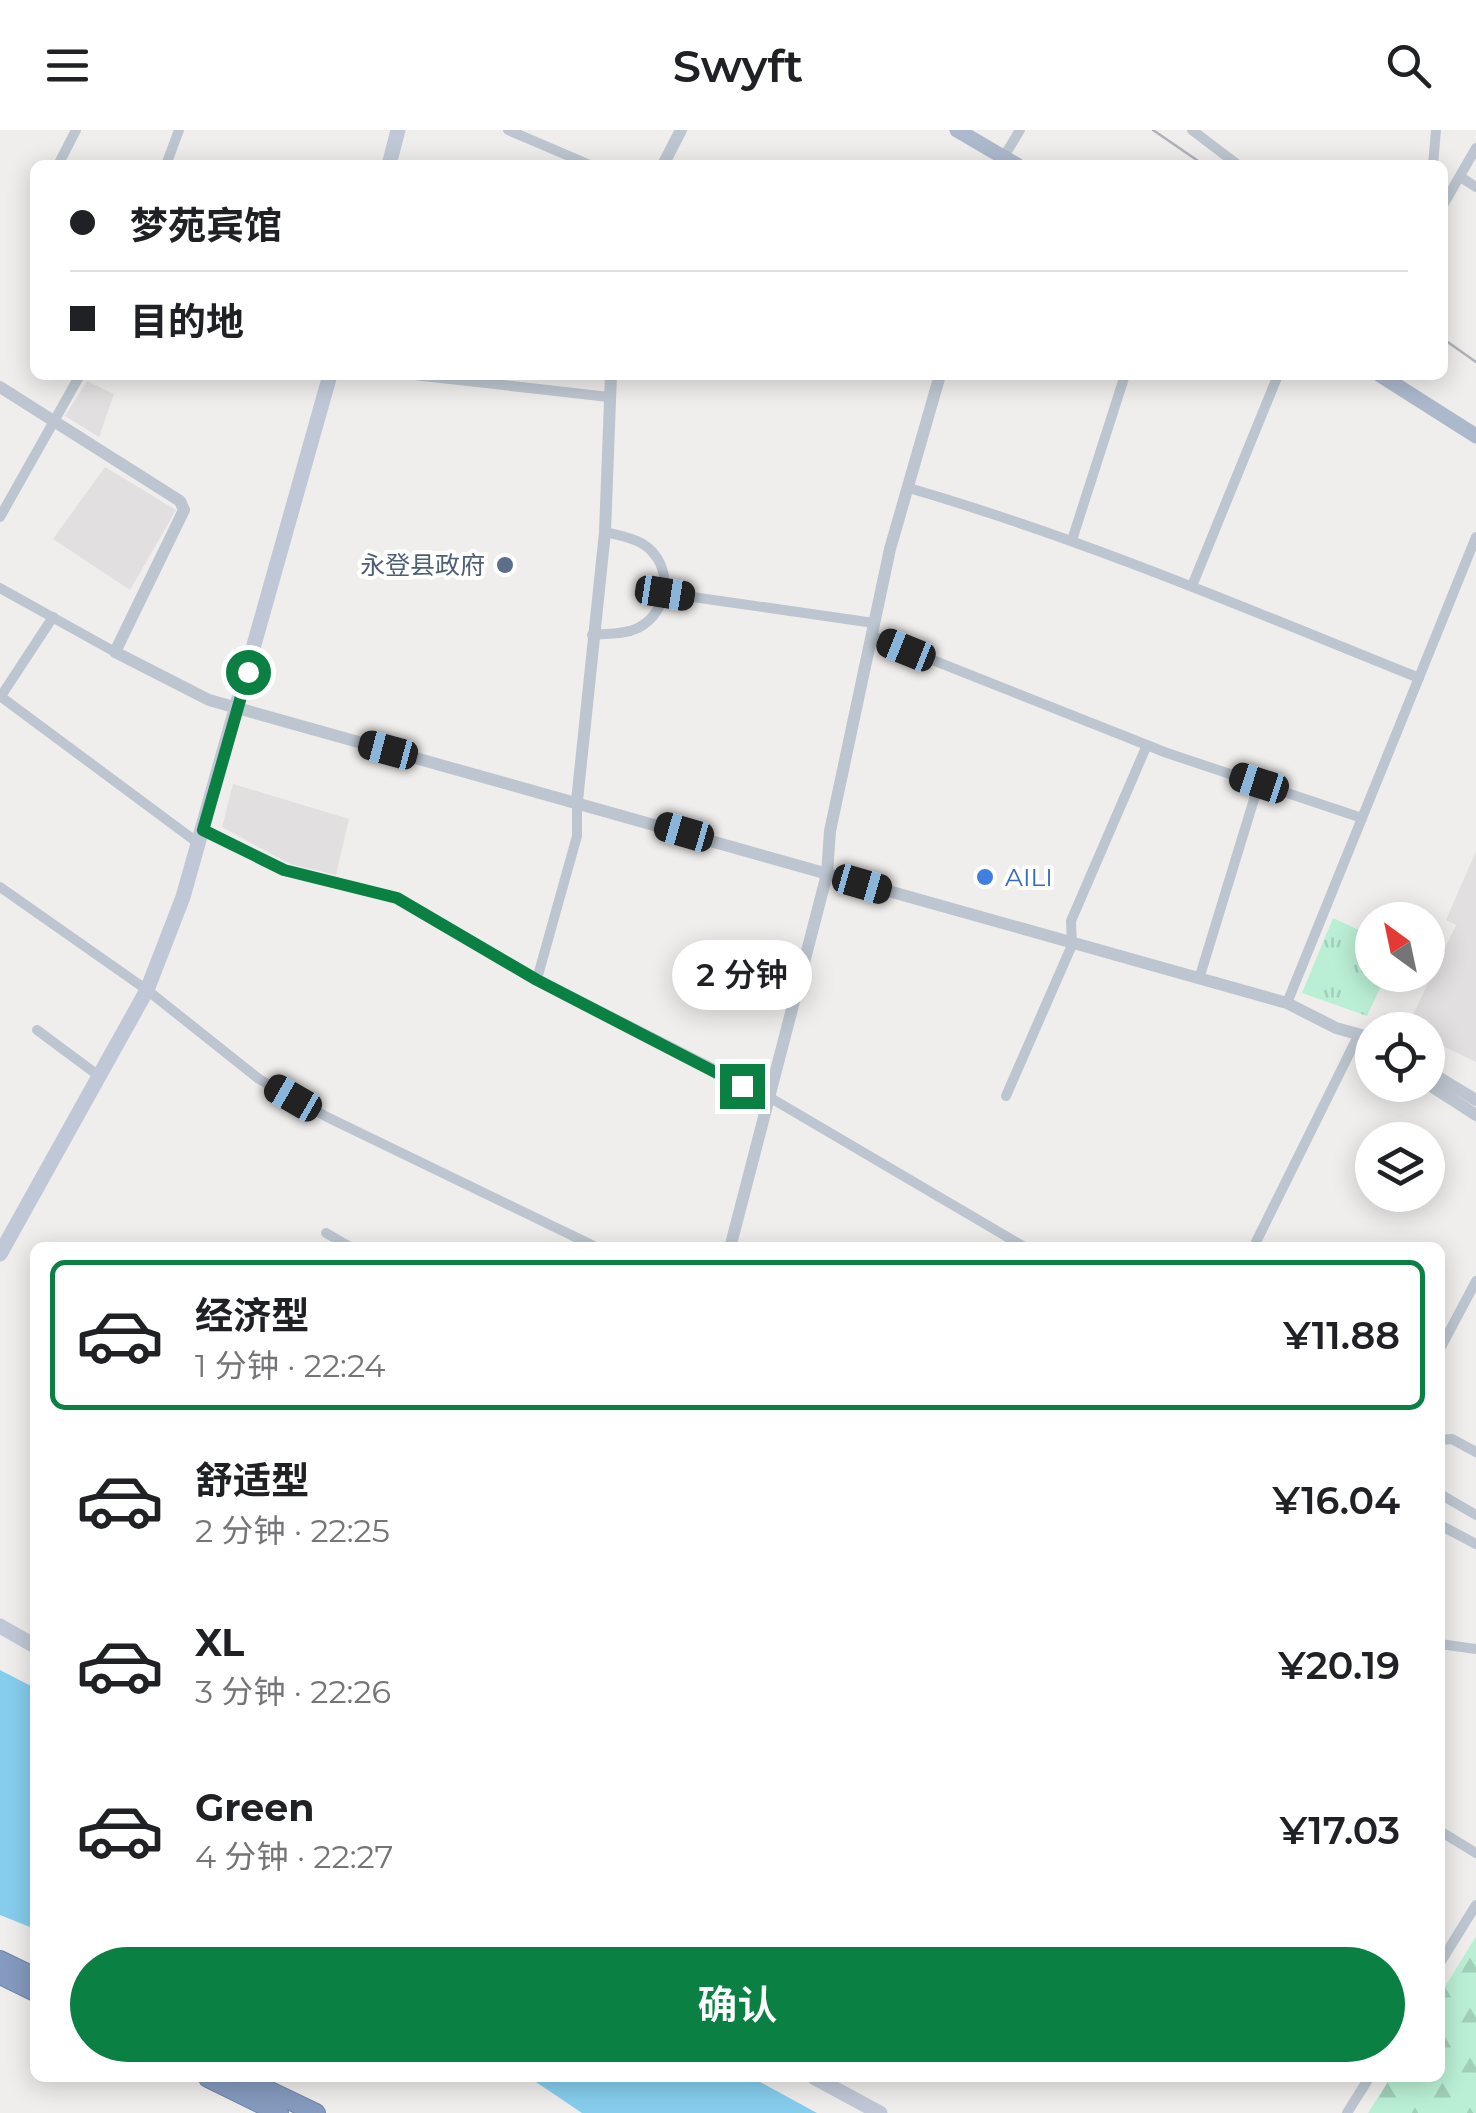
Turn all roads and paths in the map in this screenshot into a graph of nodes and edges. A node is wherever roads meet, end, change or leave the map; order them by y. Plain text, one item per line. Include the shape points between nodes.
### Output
1 (76, 130) edge
2 (179, 130) edge
3 (398, 130) edge
4 (508, 130) edge
5 (680, 130) edge
6 (957, 130) edge
7 (1020, 130) edge
8 (1192, 130) edge
9 (1436, 130) edge
10 (1476, 148) edge
11 (61, 160) edge
12 (168, 160) edge
13 (389, 160) edge
14 (578, 160) edge
15 (666, 160) edge
16 (1004, 160) edge
17 (1008, 160) edge
18 (1231, 160) edge
19 (1433, 160) edge
20 (1462, 178) junction
21 (1476, 187) edge
22 (1448, 198) edge
23 (77, 380) edge
24 (329, 380) edge
25 (458, 380) edge
26 (610, 380) edge
27 (939, 380) edge
28 (1123, 380) edge
29 (1276, 380) edge
30 (1388, 380) edge
31 (0, 386) edge
32 (608, 397) junction
33 (54, 420) junction
34 (1476, 436) edge
35 (909, 488) junction
36 (0, 517) edge
37 (605, 532) junction
38 (1476, 537) edge
39 (1072, 540) junction
40 (1192, 586) junction
41 (0, 588) edge
42 (665, 593) junction
43 (53, 618) junction
44 (873, 630) junction
45 (592, 635) junction
46 (116, 652) junction
47 (1419, 678) junction
48 (0, 696) edge
49 (237, 709) junction
50 (1147, 745) junction
51 (1259, 783) junction
52 (577, 801) junction
53 (1362, 818) junction
54 (201, 836) junction
55 (827, 874) junction
56 (0, 886) edge
57 (1072, 944) junction
58 (1199, 979) junction
59 (537, 980) junction
60 (147, 990) junction
61 (1286, 1003) junction
62 (37, 1030) dead end
63 (1355, 1032) edge
64 (1355, 1057) edge
65 (99, 1076) junction
66 (1445, 1081) edge
67 (1445, 1095) edge
68 (769, 1096) junction
69 (1006, 1096) dead end
70 (1476, 1100) edge
71 (1476, 1114) edge
72 (326, 1233) dead end
73 (342, 1242) edge
74 (585, 1242) edge
75 (732, 1242) edge
76 (1016, 1242) edge
77 (1255, 1242) edge
78 (0, 1254) edge
79 (1476, 1281) edge
80 (1445, 1340) edge
81 (1445, 1440) edge
82 (1476, 1452) edge
83 (1445, 1497) edge
84 (1476, 1515) edge
85 (1445, 1528) edge
86 (1476, 1544) edge
87 (0, 1626) edge
88 (30, 1643) edge
89 (1445, 1645) edge
90 (1476, 1650) edge
91 (1445, 1834) edge
92 (1476, 1853) edge
93 (1476, 1905) edge
94 (1445, 1955) edge
95 (1, 1965) edge
96 (30, 1975) edge
97 (30, 1988) edge
98 (216, 2082) edge
99 (251, 2082) edge
100 (823, 2082) edge
101 (1366, 2082) edge
102 (279, 2113) edge
103 (316, 2113) edge
104 (880, 2113) edge
105 (1347, 2113) edge

1 - 11 street
2 - 12 street
3 - 13 main road
4 - 14 street
5 - 15 street
6 - 16 main road
7 - 17 street
8 - 18 street
9 - 19 street
10 - 20 street
20 - 21 street
20 - 22 street
23 - 33 street
24 - 49 main road
25 - 32 street
26 - 32 street
27 - 35 street
28 - 39 street
29 - 40 street
30 - 34 main road
31 - 33 street
32 - 37 street
33 - 36 street
33 - 46 street via 169,493 184,510
35 - 39 street
35 - 44 street
37 - 42 street via 651,551 663,570
37 - 45 street
38 - 47 street
39 - 40 street
40 - 47 street
41 - 43 street
42 - 44 street
42 - 45 street via 642,626
43 - 46 street
43 - 48 street
44 - 50 street
44 - 55 street via 830,830
45 - 52 street
46 - 49 street
47 - 53 street
48 - 54 street
49 - 52 street
49 - 54 main road
50 - 51 street
50 - 57 street via 1070,921
51 - 53 street
51 - 58 street
52 - 55 street
52 - 59 street via 577,836
53 - 61 street
54 - 59 street via 284,870 397,898
54 - 60 main road
55 - 57 street
55 - 68 street
56 - 60 street
57 - 58 street
57 - 69 street
58 - 61 street
59 - 68 street
60 - 65 main road
60 - 74 street via 260,1079 327,1118
61 - 63 street
62 - 65 street
64 - 77 street
65 - 78 main road
66 - 70 street
67 - 71 street
68 - 75 street
68 - 76 street
72 - 73 street
79 - 80 street
81 - 82 street
83 - 84 street
85 - 86 street
87 - 88 main road
89 - 90 street
91 - 92 street
93 - 94 street
95 - 96 highway
95 - 97 highway
98 - 102 highway
99 - 103 highway
100 - 104 main road
101 - 105 street

